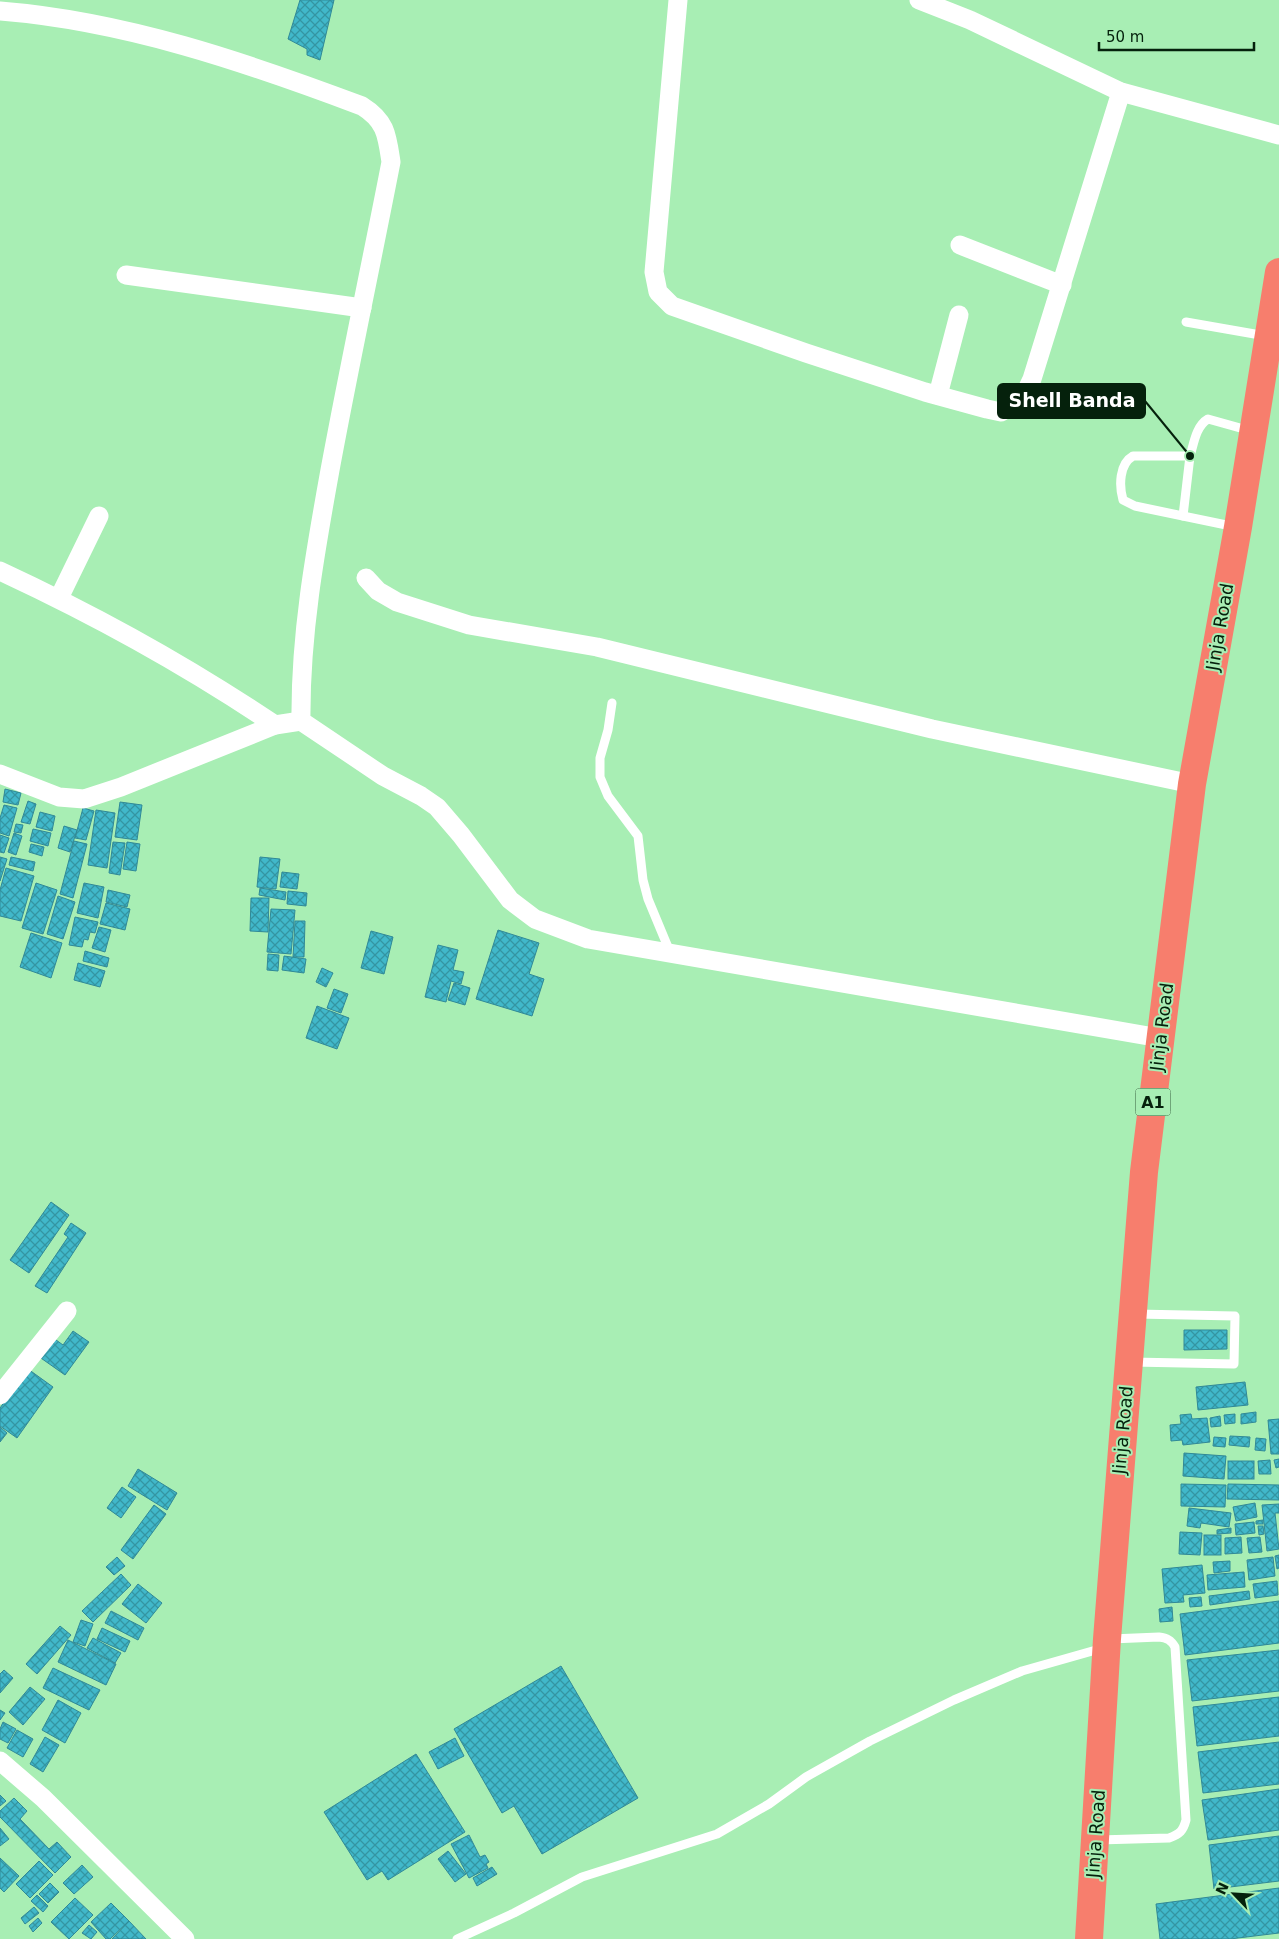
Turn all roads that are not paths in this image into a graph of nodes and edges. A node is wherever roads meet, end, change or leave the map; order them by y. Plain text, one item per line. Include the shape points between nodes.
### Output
1 (49, 0) edge
2 (678, 0) edge
3 (919, 0) edge
4 (0, 11) edge
5 (36, 14) junction
6 (1121, 92) junction
7 (1279, 135) edge
8 (960, 245) dead end
9 (1279, 272) edge
10 (126, 275) dead end
11 (1062, 285) junction
12 (362, 308) junction
13 (959, 315) dead end
14 (1186, 322) dead end
15 (1269, 336) junction
16 (938, 395) junction
17 (1254, 432) junction
18 (1190, 456) junction
19 (99, 516) dead end
20 (1183, 516) junction
21 (1238, 527) junction
22 (0, 571) edge
23 (366, 578) dead end
24 (59, 598) junction
25 (612, 703) dead end
26 (301, 721) junction
27 (275, 725) junction
28 (0, 774) edge
29 (1192, 784) junction
30 (671, 955) junction
31 (1160, 1038) junction
32 (67, 1311) dead end
33 (1133, 1313) junction
34 (1129, 1362) junction
35 (0, 1395) edge
36 (1106, 1643) junction
37 (0, 1760) edge
38 (1096, 1840) junction
39 (185, 1939) edge
40 (457, 1939) edge
41 (1088, 1939) edge

1 - 5 street
2 - 16 street via 654,272 658,292 672,306 694,315
3 - 6 street via 940,6
4 - 5 street
5 - 12 street via 110,26 180,45 270,72 373,112 383,123 391,162
6 - 7 street
6 - 11 street
8 - 11 street
9 - 15 highway, Jinja Road / A1
10 - 12 street
11 - 16 street via 1032,379 1022,400 1001,412
12 - 26 street via 313,564 304,646
13 - 16 street
14 - 15 lane
15 - 17 highway, Jinja Road / A1
17 - 18 lane via 1208,419 1199,428
17 - 21 highway, Jinja Road / A1
18 - 20 lane
18 - 20 lane via 1133,456 1124,465 1120,488 1123,500 1135,506
19 - 24 street
20 - 21 lane
21 - 29 highway, Jinja Road / A1
22 - 24 street
23 - 29 street via 378,591 397,602 469,625 597,647 923,726
24 - 27 street via 158,651
25 - 30 lane via 600,758 600,777 608,796 638,836 643,880
26 - 27 street
26 - 30 street via 383,776 437,807 510,900 535,919 588,940
27 - 28 street via 84,799 59,797
29 - 31 highway, Jinja Road / A1
30 - 31 street
31 - 33 highway, Jinja Road / A1 via 1144,1172
32 - 35 street
33 - 34 highway, Jinja Road / A1
33 - 34 lane via 1235,1316 1234,1364
34 - 36 highway, Jinja Road / A1
36 - 38 highway, Jinja Road / A1
36 - 38 lane via 1159,1636 1175,1647 1186,1820 1183,1830 1169,1838
36 - 40 lane via 1022,1671 870,1741 717,1834 582,1877
37 - 39 street via 43,1798
38 - 41 highway, Jinja Road / A1

